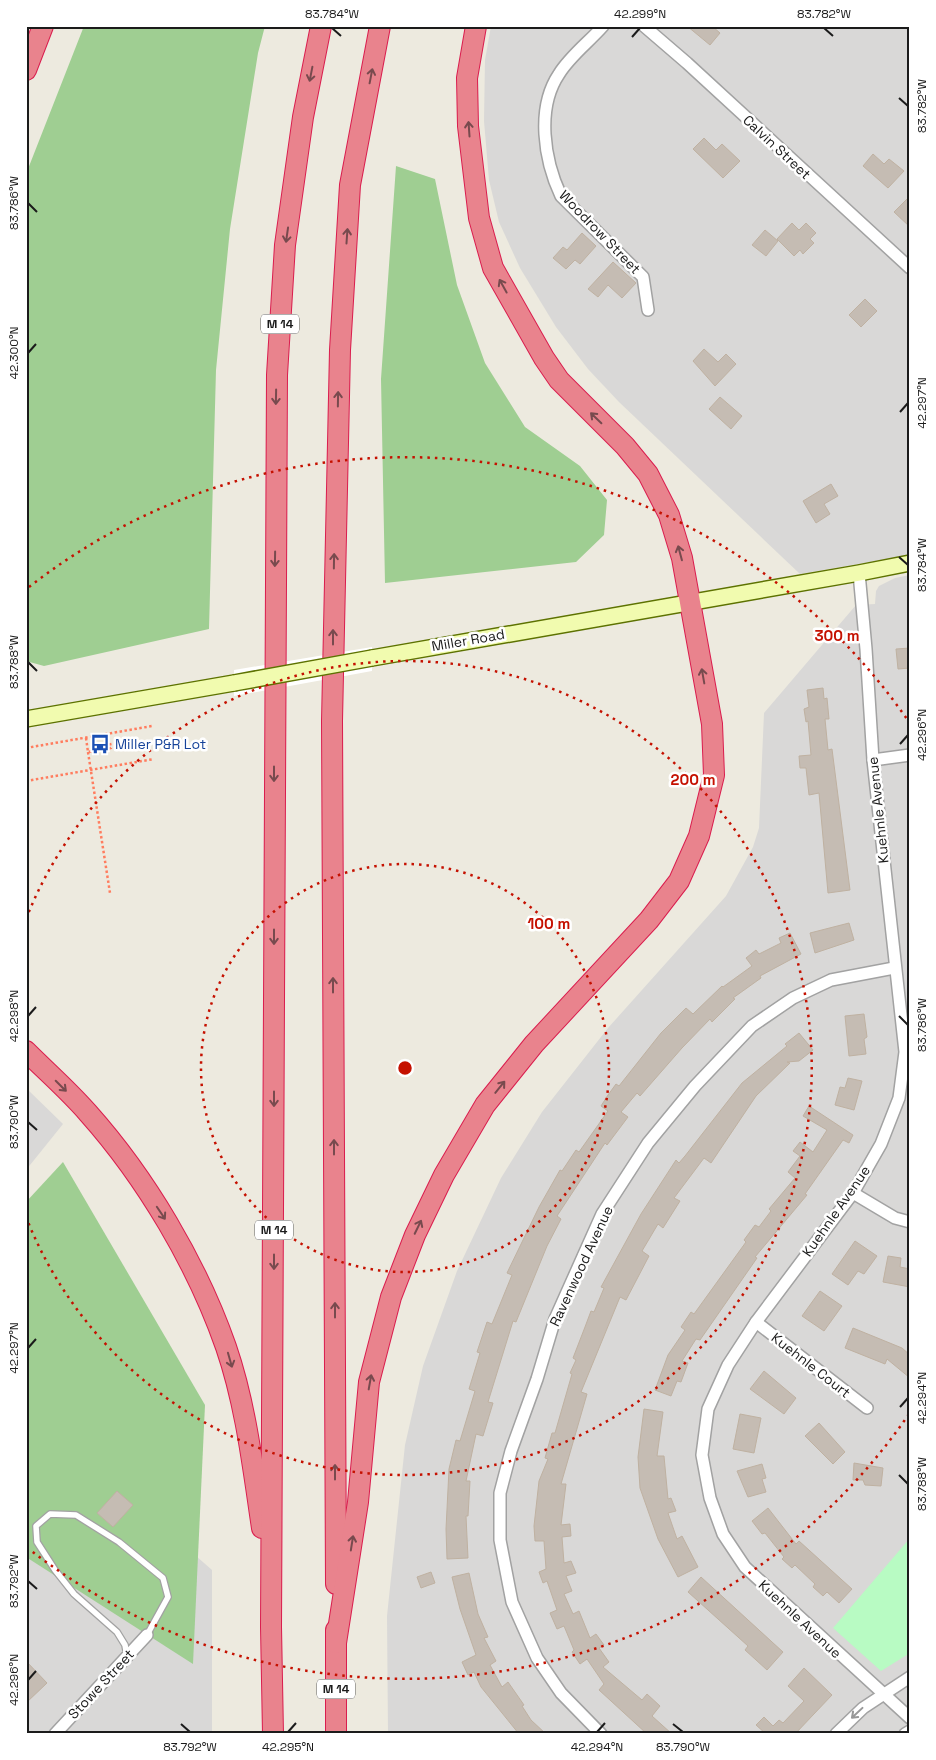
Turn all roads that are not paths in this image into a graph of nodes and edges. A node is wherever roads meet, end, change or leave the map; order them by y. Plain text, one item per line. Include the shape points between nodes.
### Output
1 (43, 26) edge
2 (321, 26) edge
3 (380, 26) edge
4 (476, 26) edge
5 (603, 26) edge
6 (644, 26) edge
7 (26, 70) edge
8 (910, 268) edge
9 (648, 310) dead end
10 (910, 562) edge
11 (859, 573) junction
12 (690, 601) junction
13 (26, 719) edge
14 (910, 755) edge
15 (873, 760) junction
16 (894, 968) junction
17 (26, 1051) edge
18 (853, 1193) junction
19 (910, 1222) edge
20 (756, 1322) junction
21 (867, 1408) dead end
22 (271, 1592) junction
23 (147, 1635) joint
24 (336, 1643) junction
25 (127, 1656) junction
26 (910, 1677) edge
27 (881, 1694) junction
28 (910, 1718) edge
29 (910, 1731) edge
30 (55, 1734) edge
31 (273, 1734) edge
32 (336, 1734) edge
33 (601, 1734) edge
34 (836, 1734) edge
35 (905, 1734) edge

1 - 7 highway
2 -> 22 highway, M 14 via 303,117 287,235 276,375
24 -> 3 highway, M 14 via 332,702 340,350 350,185
12 -> 4 highway via 682,558 658,491 626,446 560,380 528,334 493,268 479,218 468,126 467,78
5 - 9 street, Woodrow Street via 559,72 550,90 545,112 546,146 553,180 561,196 643,277
6 - 8 street, Calvin Street
10 - 11 main road, Miller Road
11 - 12 main road, Miller Road
11 - 15 street, Kuehnle Avenue
12 - 13 main road, Miller Road, bridge
24 -> 12 highway via 358,1502 369,1382 391,1297 414,1235 444,1175 485,1106 534,1044 649,920 679,881 700,836 714,775 712,732
14 - 15 street
15 - 16 street, Kuehnle Avenue
16 - 18 street, Kuehnle Avenue via 905,1052 899,1098 881,1144
16 - 33 street, Ravenwood Avenue via 831,980 793,998 752,1026 695,1086 648,1143 602,1214 555,1320 500,1493 500,1540 512,1602 537,1658 561,1694
17 -> 22 highway via 88,1113 128,1164 170,1227 203,1291 226,1347 238,1388
18 - 19 street via 896,1218
18 - 20 street, Kuehnle Avenue
20 - 21 street, Kuehnle Court
20 - 27 street, Kuehnle Avenue via 728,1365 708,1410 702,1455 710,1498 723,1534 745,1567
22 - 31 highway, M 14
23 - 25 street, Stowe Street
23 - 25 lane via 168,1597 163,1578 119,1542 76,1515 50,1514 36,1526 37,1542 74,1594 117,1632
24 - 32 highway, M 14
25 - 30 street, Stowe Street
26 - 27 street
27 - 28 street, Kuehnle Avenue
27 -> 34 street
29 - 35 street

